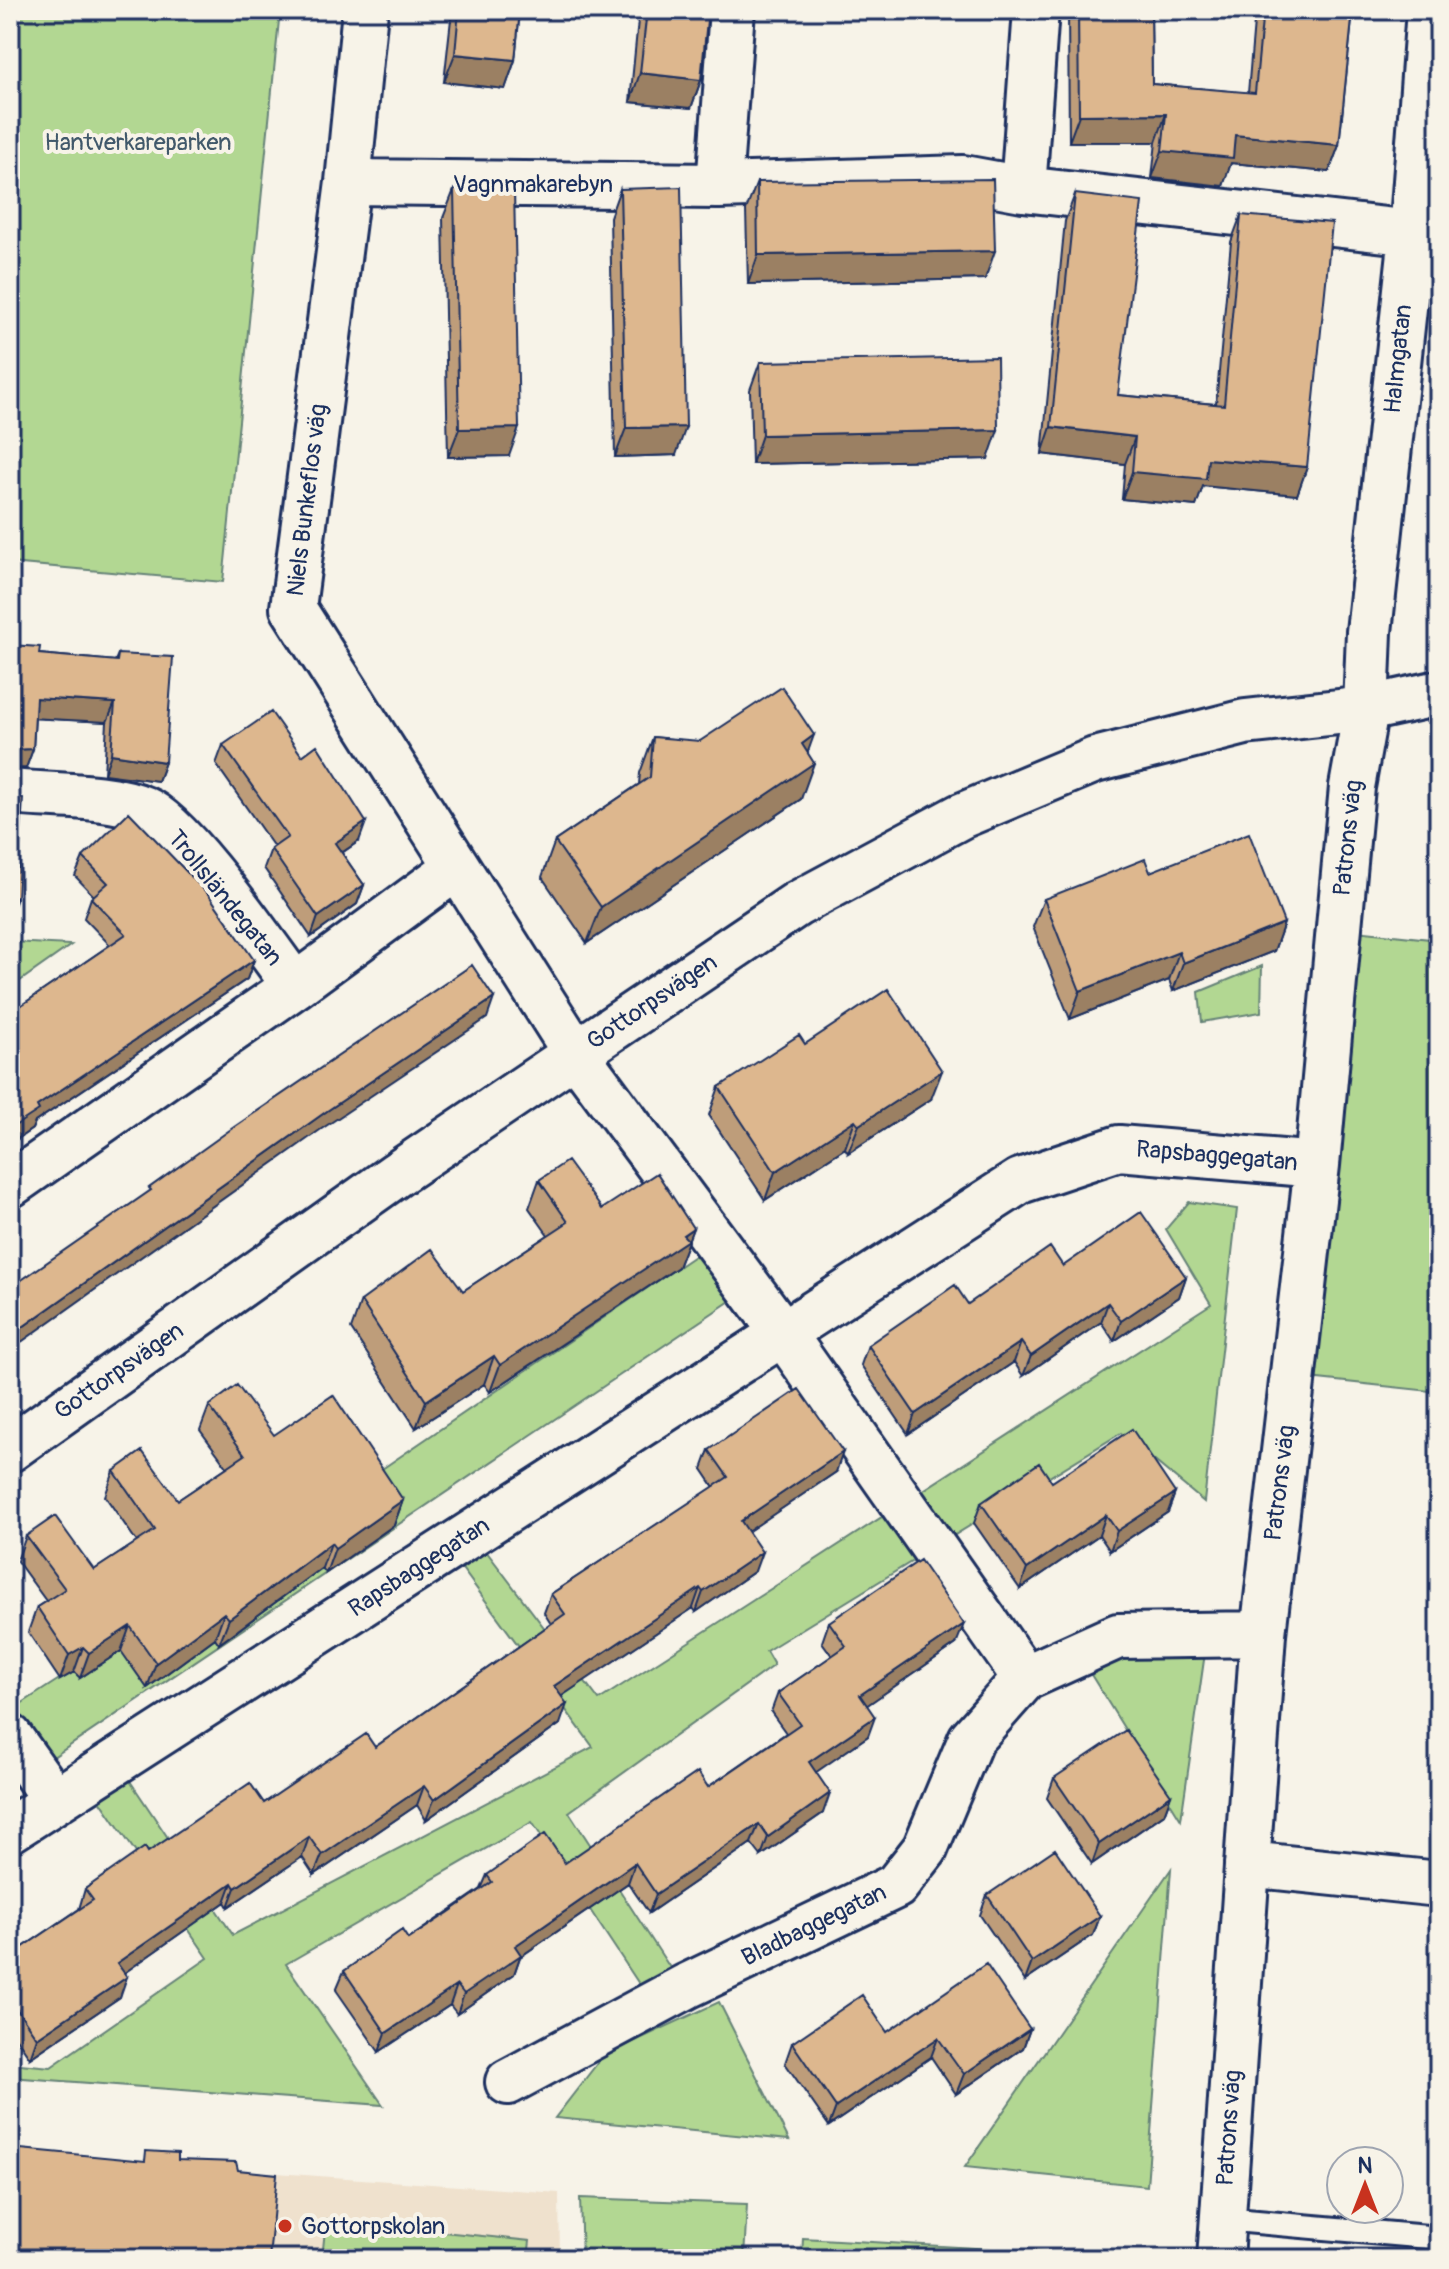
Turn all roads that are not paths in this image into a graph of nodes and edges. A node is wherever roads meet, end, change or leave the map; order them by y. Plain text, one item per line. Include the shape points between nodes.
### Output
1 (365, 10) edge
2 (732, 10) edge
3 (1036, 10) edge
4 (1429, 10) edge
5 (348, 182) junction
6 (719, 186) junction
7 (1023, 189) junction
8 (1425, 235) edge
9 (1439, 693) edge
10 (1366, 709) junction
11 (1439, 720) edge
12 (10, 792) edge
13 (457, 867) junction
14 (295, 986) junction
15 (576, 1054) junction
16 (1317, 1165) junction
17 (10, 1185) edge
18 (783, 1333) junction
19 (10, 1449) edge
20 (1263, 1634) junction
21 (1025, 1678) junction
22 (10, 1737) edge
23 (55, 1800) junction
24 (10, 1830) edge
25 (1247, 1864) junction
26 (1439, 1884) edge
27 (508, 2082) dead end
28 (1439, 2238) edge
29 (1222, 2239) edge

1 - 5 street, Niels Bunkeflos väg
2 - 6 street
3 - 7 street
4 - 8 street, Halmgatan
5 - 6 street, Vagnmakarebyn
5 - 13 street, Niels Bunkeflos väg via 293,608
6 - 7 street, Vagnmakarebyn via 963,178
7 - 8 street, Vagnmakarebyn
8 - 10 street, Halmgatan via 1369,632
9 - 10 street, Gottorpsvägen
10 - 11 street, Gottorpsvägen
10 - 15 street, Gottorpsvägen via 1245,722 1095,760 961,816 797,904
10 - 16 street, Patrons väg via 1352,787
12 - 14 street, Trollsländegatan via 112,802 154,815 173,828
13 - 14 street, Trollsländegatan
13 - 15 street, Niels Bunkeflos väg
14 - 17 street, Trollsländegatan
15 - 18 street
15 - 19 street, Gottorpsvägen via 397,1174
16 - 18 street, Rapsbaggegatan via 1119,1148 1020,1181
16 - 20 street, Patrons väg
18 - 21 street
18 - 23 street, Rapsbaggegatan
20 - 21 street, Bladbaggegatan via 1118,1636
20 - 25 street, Patrons väg
21 - 27 street, Bladbaggegatan via 971,1739 925,1849 896,1886 687,1986
22 - 23 street
23 - 24 street, Rapsbaggegatan
25 - 26 street
25 - 29 street, Patrons väg
28 - 29 lane

